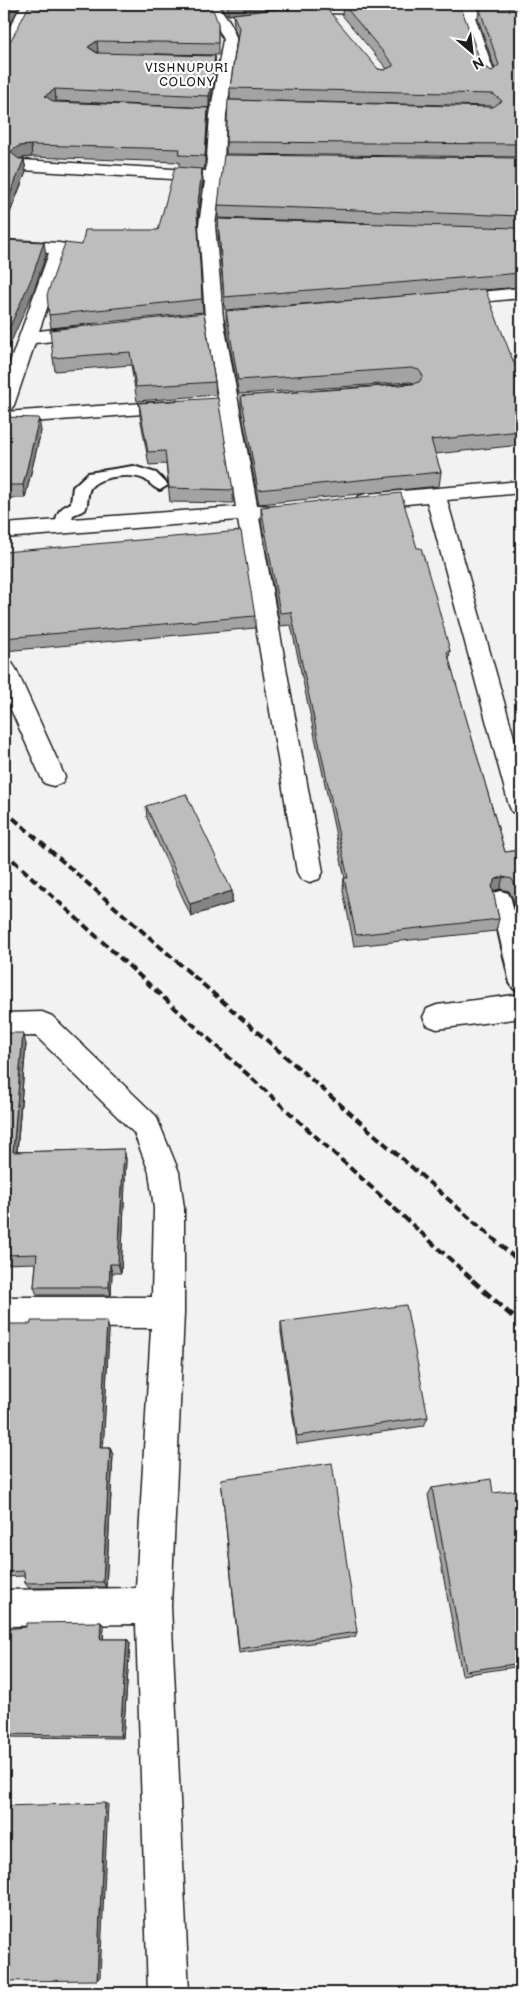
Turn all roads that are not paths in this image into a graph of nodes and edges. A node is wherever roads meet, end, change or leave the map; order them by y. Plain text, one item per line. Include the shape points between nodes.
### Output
1 (29, 4) edge
2 (210, 4) edge
3 (324, 6) edge
4 (420, 9) edge
5 (396, 10) edge
6 (308, 12) edge
7 (467, 13) junction
8 (521, 14) edge
9 (339, 24) edge
10 (4, 51) edge
11 (489, 78) edge
12 (22, 166) edge
13 (222, 166) junction
14 (207, 225) junction
15 (227, 225) edge
16 (4, 245) edge
17 (521, 294) edge
18 (432, 301) edge
19 (224, 318) junction
20 (195, 320) edge
21 (106, 330) edge
22 (28, 338) junction
23 (222, 404) junction
24 (4, 406) edge
25 (4, 418) edge
26 (160, 485) dead end
27 (521, 487) edge
28 (436, 494) junction
29 (347, 503) edge
30 (288, 509) edge
31 (248, 513) junction
32 (63, 527) junction
33 (4, 531) edge
34 (4, 669) edge
35 (53, 777) dead end
36 (521, 805) edge
37 (310, 872) dead end
38 (501, 899) dead end
39 (521, 983) edge
40 (521, 1006) edge
41 (437, 1017) dead end
42 (4, 1025) edge
43 (4, 1312) edge
44 (168, 1313) junction
45 (153, 1606) junction
46 (4, 1608) edge
47 (169, 1993) edge

1 - 10 street
2 - 13 street via 233,21 230,40 218,62
3 - 5 street
3 - 6 street
3 - 9 street
4 - 7 street
7 - 8 street
7 - 11 street
12 - 13 street
13 - 14 street
14 - 15 street
14 - 19 street
16 - 22 street via 59,248
17 - 18 street
19 - 20 street
19 - 23 street
21 - 22 street
22 - 24 street
23 - 25 street
23 - 31 street
26 - 32 lane via 150,476 134,471 94,476 81,487 79,506 65,512
27 - 28 street
28 - 29 street
28 - 36 street
30 - 31 street
31 - 32 street
31 - 37 street
32 - 33 street
34 - 35 street
38 - 39 lane
40 - 41 street
42 - 44 street via 42,1024 146,1125 164,1172 169,1208
43 - 44 street
44 - 45 street
45 - 46 street
45 - 47 street

